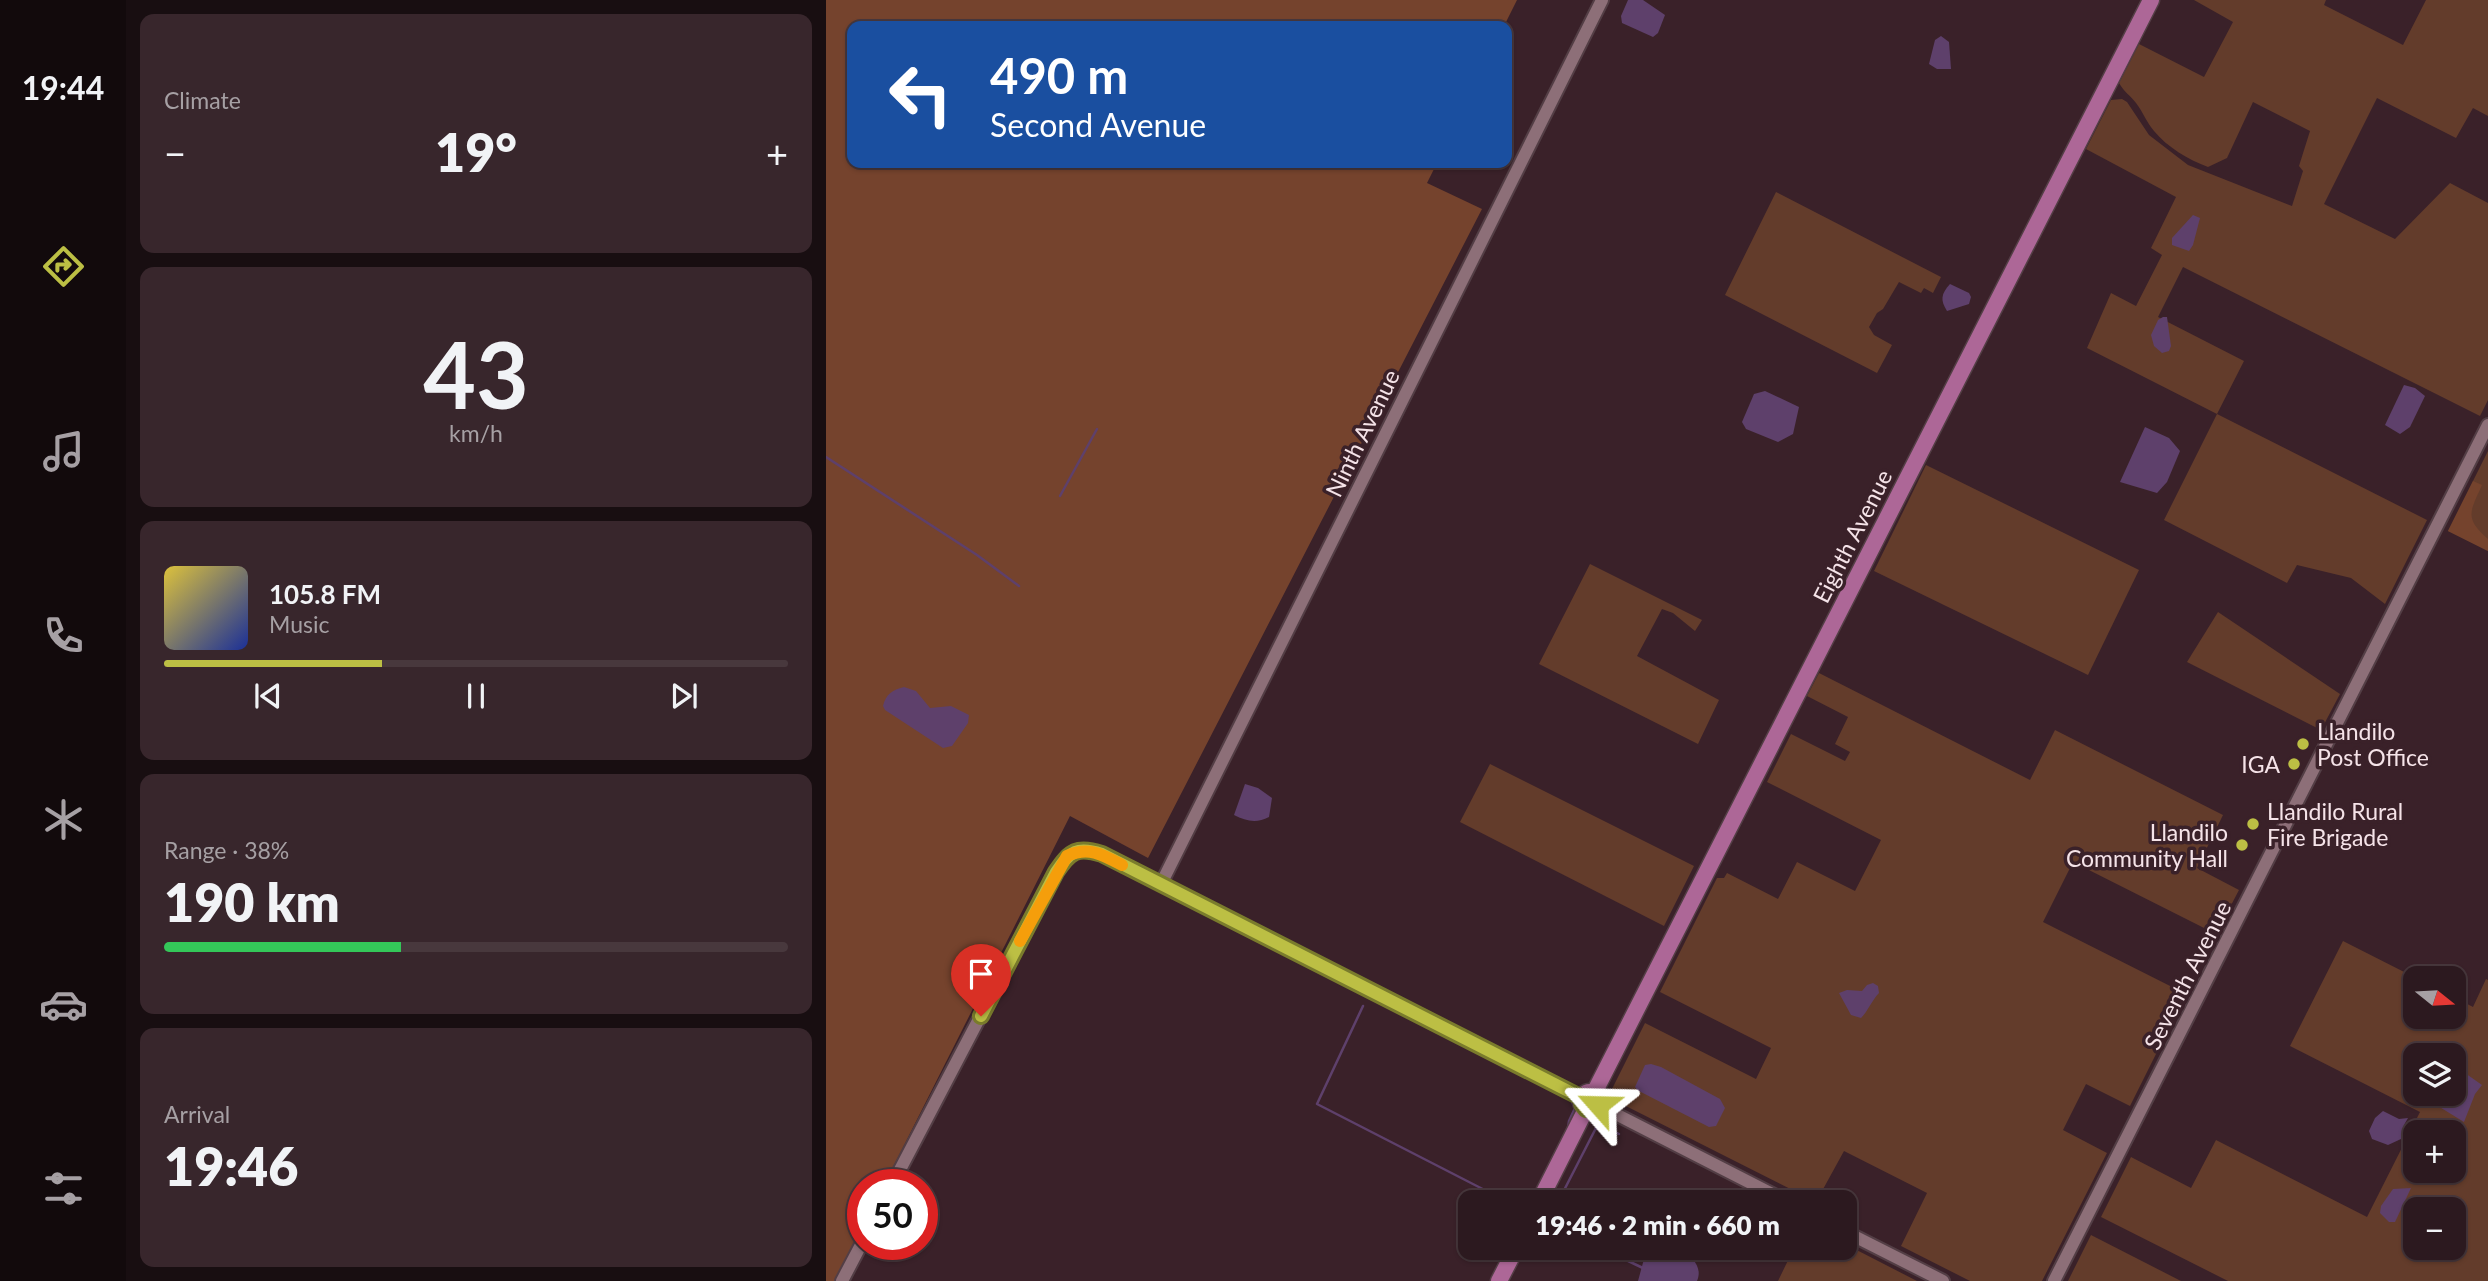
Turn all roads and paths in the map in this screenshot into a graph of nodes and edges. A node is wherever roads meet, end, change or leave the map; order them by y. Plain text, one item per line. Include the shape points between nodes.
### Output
1 (1602, 0) edge
2 (2151, 0) edge
3 (2488, 425) edge
4 (1161, 884) junction
5 (1590, 1101) junction
6 (900, 1169) edge
7 (1545, 1190) edge
8 (1764, 1190) edge
9 (1857, 1238) edge
10 (853, 1260) edge
11 (1510, 1260) edge
12 (842, 1281) edge
13 (1499, 1281) edge
14 (1943, 1281) edge
15 (2054, 1281) edge

1 - 4 street, Ninth Avenue
2 - 5 main road, Eighth Avenue
3 - 15 street, Seventh Avenue
4 - 5 street
4 - 6 street via 1102,854 1087,850 1067,856
5 - 7 main road, Eighth Avenue
5 - 8 street
9 - 14 street
10 - 12 street
11 - 13 main road

